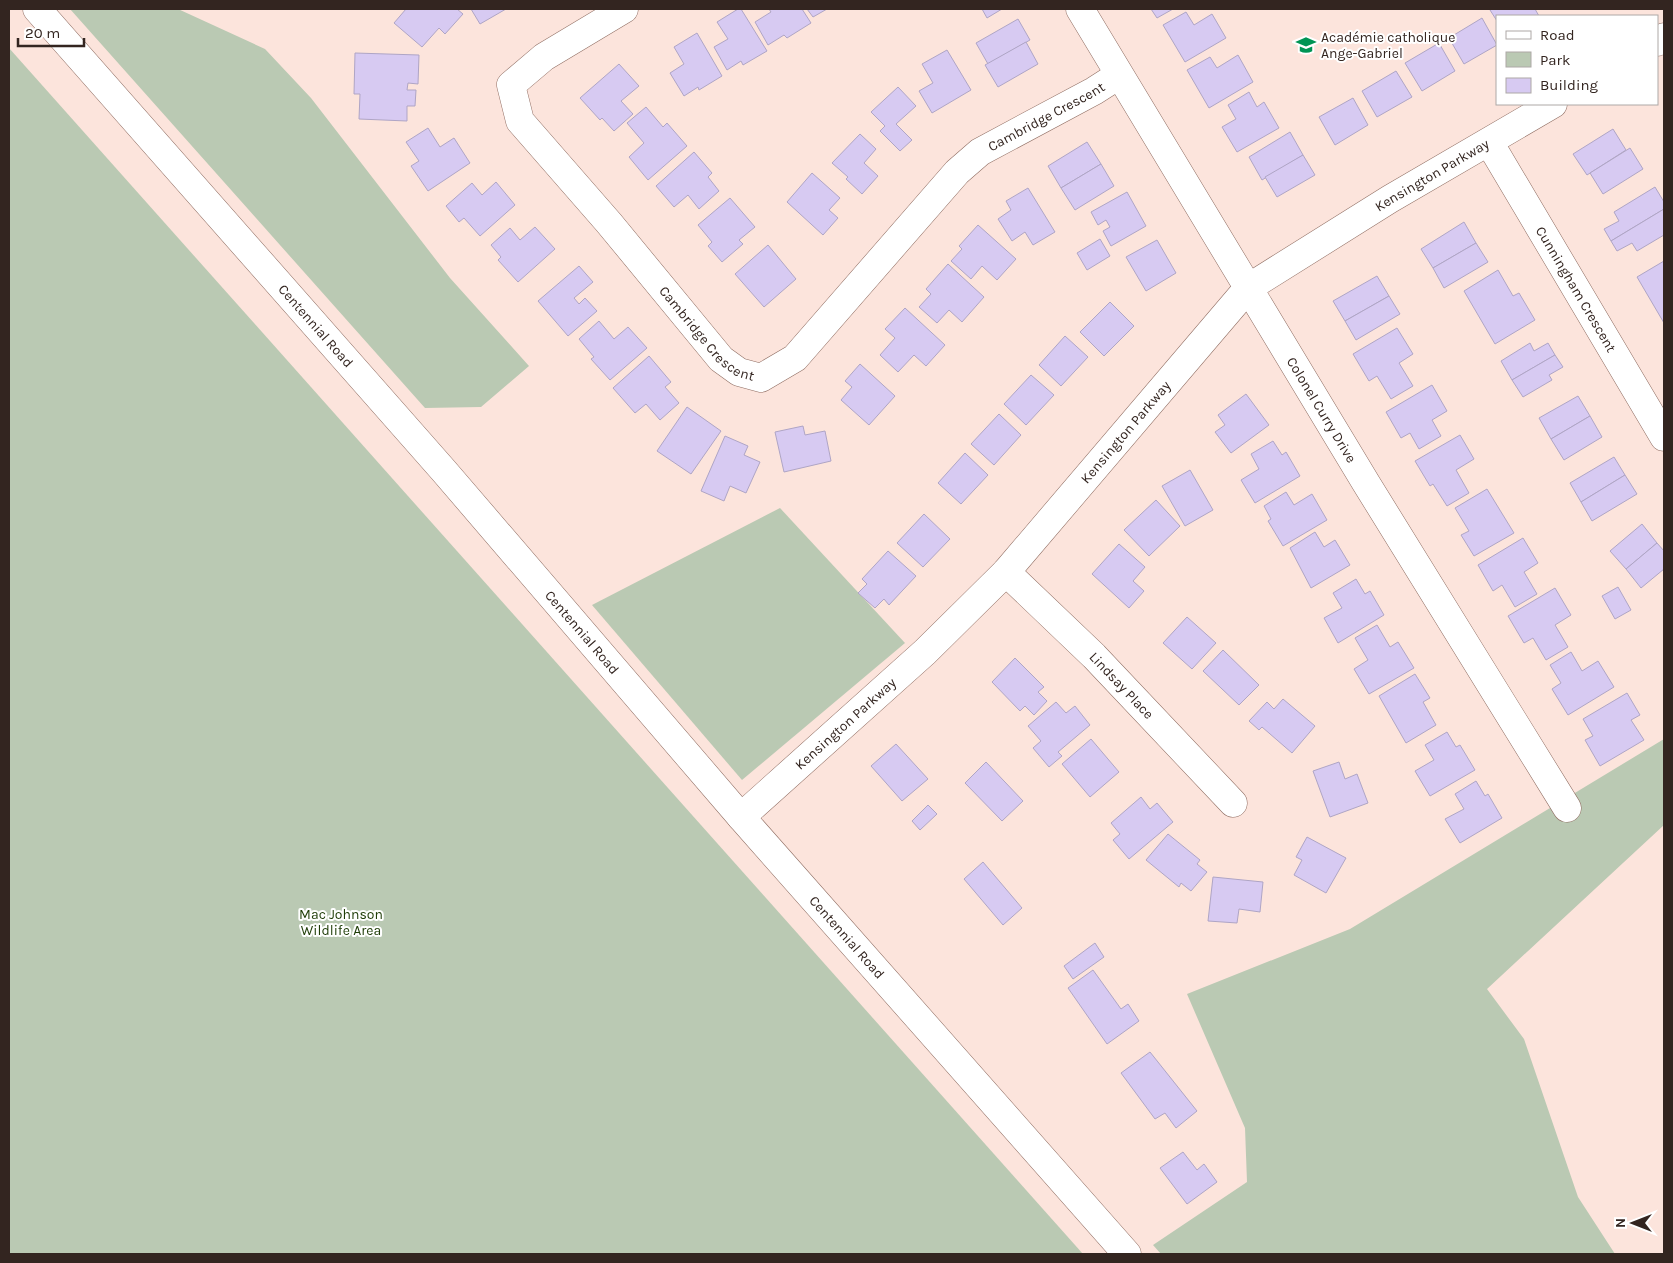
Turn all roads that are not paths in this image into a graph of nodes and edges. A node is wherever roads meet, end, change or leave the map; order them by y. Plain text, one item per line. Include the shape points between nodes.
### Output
1 (38, 9) edge
2 (624, 9) edge
3 (1080, 9) edge
4 (1119, 75) junction
5 (1551, 105) edge
6 (1489, 142) junction
7 (1248, 288) junction
8 (1664, 437) edge
9 (1006, 572) junction
10 (1233, 803) dead end
11 (1567, 808) dead end
12 (741, 817) junction
13 (1127, 1254) edge

1 - 12 street, Centennial Road via 438,464
2 - 4 street, Cambridge Crescent via 544,57 511,85 520,121 721,359 739,372 761,378 795,358 957,172 980,152
3 - 4 street, Colonel Curry Drive
4 - 7 street, Colonel Curry Drive
5 - 6 street, Kensington Parkway
6 - 7 street, Kensington Parkway via 1390,199
6 - 8 street, Cunningham Crescent
7 - 9 street, Kensington Parkway
7 - 11 street, Colonel Curry Drive
9 - 10 street, Lindsay Place via 1094,656
9 - 12 street, Kensington Parkway via 925,652
12 - 13 street, Centennial Road

